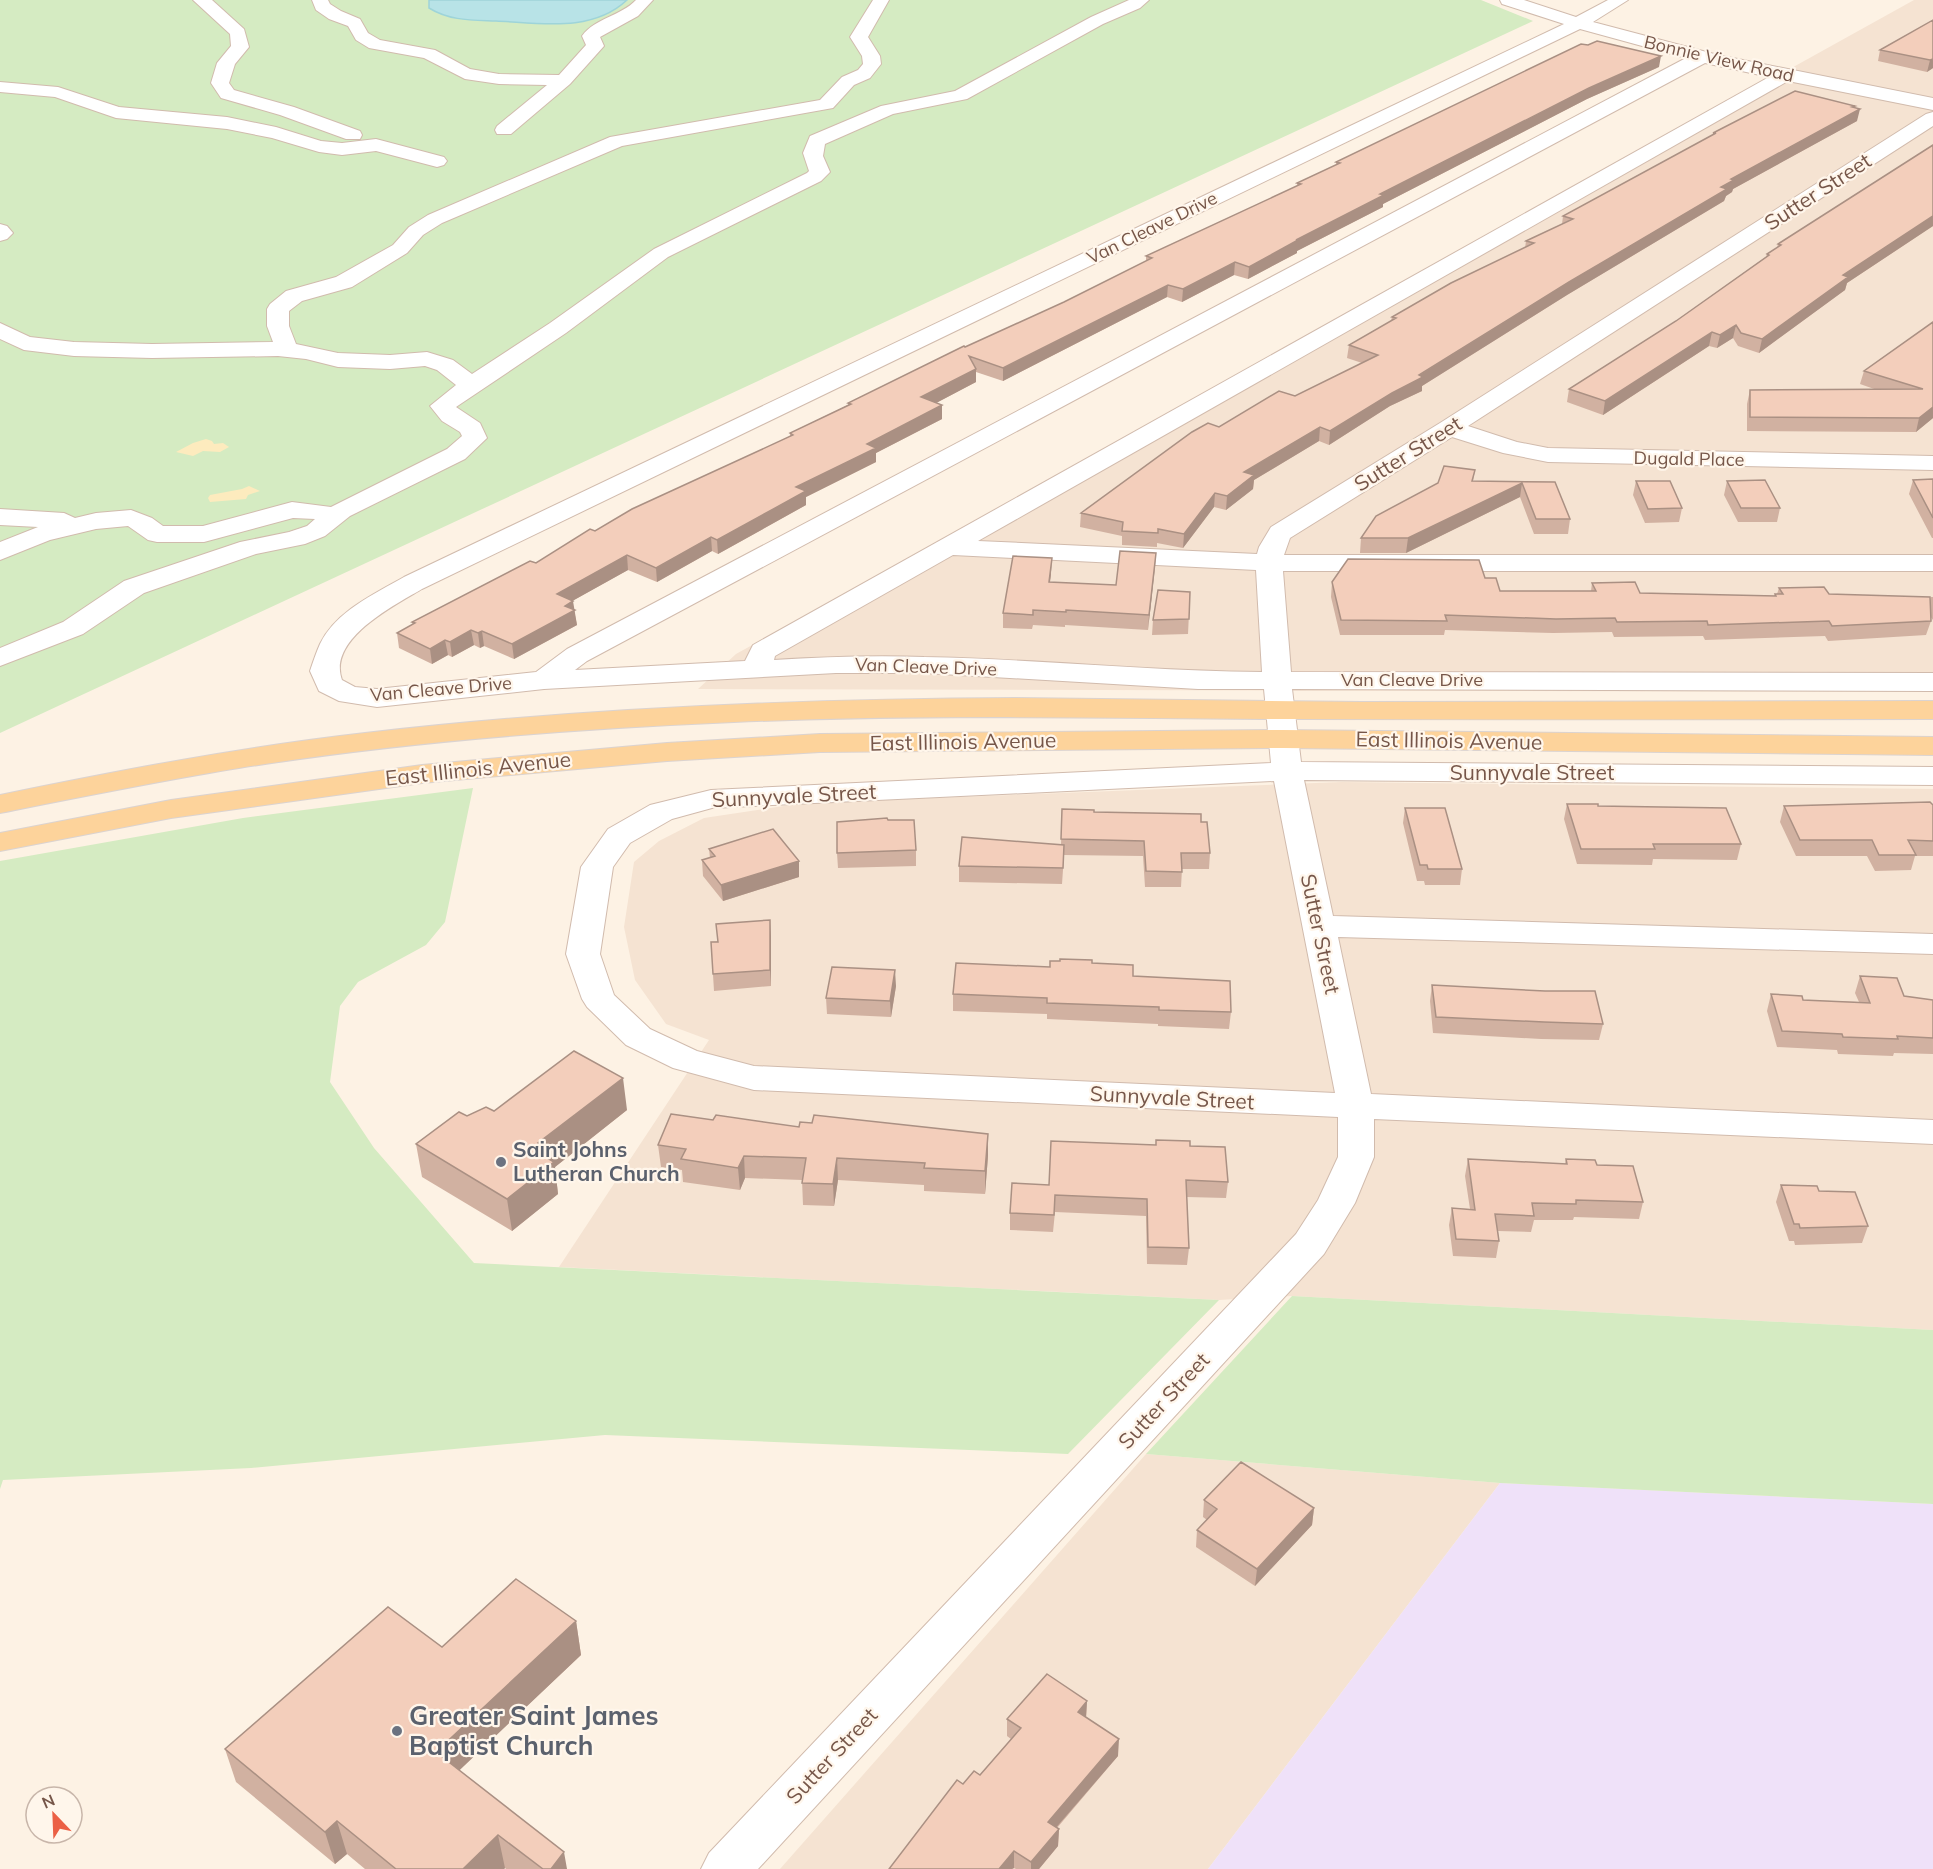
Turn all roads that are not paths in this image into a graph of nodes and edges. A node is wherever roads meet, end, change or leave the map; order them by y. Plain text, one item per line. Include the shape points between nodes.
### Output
1 (201, 0) edge
2 (320, 0) edge
3 (645, 0) edge
4 (881, 0) edge
5 (1141, 0) edge
6 (1509, 0) edge
7 (1620, 0) edge
8 (1580, 23) junction
9 (1704, 56) junction
10 (1786, 75) junction
11 (564, 80) junction
12 (0, 87) edge
13 (1933, 104) edge
14 (1933, 118) edge
15 (504, 130) dead end
16 (376, 145) junction
17 (437, 161) dead end
18 (0, 230) edge
19 (0, 235) edge
20 (0, 330) edge
21 (287, 350) junction
22 (471, 385) junction
23 (1449, 428) junction
24 (1933, 463) edge
25 (0, 517) edge
26 (334, 517) junction
27 (96, 520) junction
28 (948, 547) junction
29 (0, 552) edge
30 (1269, 563) junction
31 (1933, 563) edge
32 (0, 658) edge
33 (756, 668) junction
34 (1277, 679) junction
35 (544, 680) junction
36 (1933, 682) edge
37 (1933, 710) edge
38 (1281, 724) junction
39 (1933, 746) edge
40 (1287, 771) junction
41 (1933, 776) edge
42 (0, 804) edge
43 (0, 842) edge
44 (1319, 926) junction
45 (1933, 944) edge
46 (1356, 1106) junction
47 (1933, 1132) edge
48 (726, 1869) edge

1 - 16 street via 238,33 240,47 226,63 220,83 227,94 287,111
2 - 11 street via 322,6 354,23 362,36 375,44 429,54 465,74
3 - 11 street via 621,21 591,36 595,46
4 - 21 street via 860,37 872,64 826,104 617,141 435,219 416,231 400,249 344,282 294,296 278,309 278,326
5 - 22 street via 1099,18 961,95 878,113 817,140 812,149 813,161 820,172 814,177 661,253
6 - 8 street, Bonnie View Road
7 - 8 street, Van Cleave Drive
8 - 9 street, Bonnie View Road
8 - 35 street, Van Cleave Drive via 413,583 348,626 334,644 324,671 329,685 349,695 377,698
9 - 10 street, Bonnie View Road
9 - 35 street via 588,649
10 - 13 street, Bonnie View Road
10 - 28 street
11 - 15 street
12 - 16 street via 58,92 116,112 227,123 319,146 342,149
14 - 23 street, Sutter Street
16 - 17 street
18 - 19 street
20 - 21 street via 24,343 74,348
21 - 22 street via 338,360 390,362 427,358 445,365
22 - 26 street via 442,406 450,416 471,428 475,438 456,454
23 - 24 street, Dugald Place via 1548,455
23 - 30 street, Sutter Street via 1280,533
25 - 27 street
26 - 27 street via 292,510 204,534 157,534 131,518
26 - 32 street via 316,531 249,548 134,587 73,628
27 - 29 street via 41,534
28 - 30 street
28 - 33 street via 763,651
30 - 31 street
30 - 34 street, Sutter Street
33 - 34 street, Van Cleave Drive via 926,665 1198,680
33 - 35 street, Van Cleave Drive
34 - 36 street, Van Cleave Drive
34 - 38 street, Sutter Street
37 - 38 main road, East Illinois Avenue
38 - 39 main road, East Illinois Avenue
38 - 40 street, Sutter Street
38 - 42 main road, East Illinois Avenue via 978,707 675,716 380,741 221,762
38 - 43 main road, East Illinois Avenue via 820,743 578,758 422,774 182,807
40 - 41 street, Sunnyvale Street
40 - 44 street, Sutter Street
40 - 46 street, Sunnyvale Street via 711,800 662,812 619,836 597,867 583,954 599,999 638,1037 685,1060 754,1078
44 - 45 street
44 - 46 street, Sutter Street
46 - 47 street, Sunnyvale Street
46 - 48 street, Sutter Street via 1356,1157 1336,1203 1310,1244

